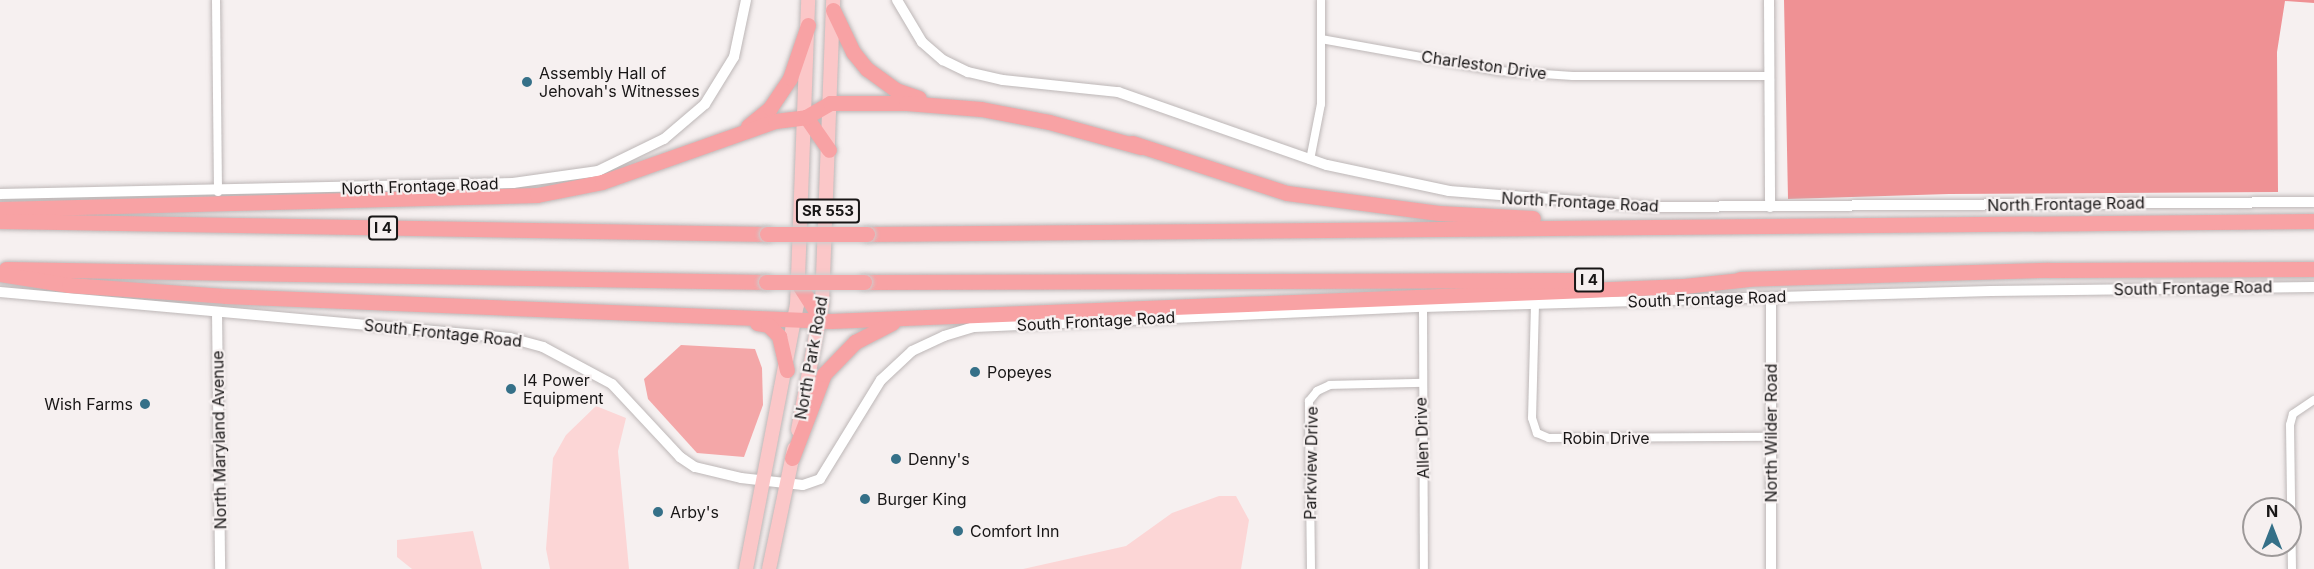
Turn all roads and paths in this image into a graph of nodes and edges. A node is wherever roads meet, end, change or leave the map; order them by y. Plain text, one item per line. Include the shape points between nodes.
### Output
1 (216, 0) edge
2 (746, 0) edge
3 (808, 0) edge
4 (897, 0) edge
5 (1321, 0) edge
6 (1769, 0) edge
7 (833, 5) edge
8 (808, 25) junction
9 (1321, 39) junction
10 (1770, 76) junction
11 (830, 103) junction
12 (806, 117) junction
13 (736, 134) junction
14 (1141, 147) junction
15 (829, 150) junction
16 (1310, 160) junction
17 (218, 192) junction
18 (0, 194) edge
19 (2314, 202) edge
20 (1770, 207) junction
21 (0, 209) edge
22 (0, 221) edge
23 (2314, 221) edge
24 (1569, 226) junction
25 (2314, 268) edge
26 (0, 269) edge
27 (0, 274) edge
28 (1749, 279) junction
29 (799, 285) junction
30 (2314, 287) edge
31 (0, 292) edge
32 (1772, 298) junction
33 (1535, 304) junction
34 (1423, 307) junction
35 (217, 312) junction
36 (821, 319) junction
37 (908, 319) junction
38 (734, 320) junction
39 (795, 320) junction
40 (787, 370) junction
41 (1421, 383) junction
42 (2311, 402) edge
43 (1770, 438) junction
44 (792, 458) junction
45 (762, 481) junction
46 (786, 483) junction
47 (220, 569) edge
48 (746, 569) edge
49 (769, 569) edge
50 (1311, 569) edge
51 (1424, 569) edge
52 (1771, 569) edge
53 (2292, 569) edge

1 - 17 street
2 - 17 street, North Frontage Road via 734,57 705,104 661,141 598,171 513,183
3 - 8 main road, North Park Road / SR 553
4 - 16 street, North Frontage Road via 922,42 943,60 969,72 1003,80 1118,92
5 - 9 street
6 - 10 street
7 - 11 main road, North Park Road / SR 553
7 - 14 highway via 853,52 881,82 896,90 918,97 1048,117 1117,136
8 - 12 main road, North Park Road / SR 553
8 - 13 highway via 781,94
9 - 10 street, Charleston Drive via 1498,71 1573,76
9 - 16 street via 1321,104
10 - 20 street
11 - 12 highway
11 - 14 highway via 906,103 981,109 1049,122
11 - 15 main road, North Park Road / SR 553
12 - 13 highway via 775,121
12 - 15 highway
12 - 29 main road, North Park Road / SR 553
13 - 21 highway via 602,182 537,195
14 - 24 highway via 1247,183 1299,195 1439,213 1539,218
15 - 36 main road, North Park Road / SR 553
16 - 20 street, North Frontage Road via 1405,184 1499,197 1653,207
17 - 18 street, North Frontage Road
19 - 20 street, North Frontage Road
22 - 24 highway, I 4, bridge via 767,234
23 - 24 highway, I 4
25 - 28 highway, I 4 via 2049,270
26 - 28 highway, I 4, bridge via 766,282
27 - 38 highway via 69,285 236,297
28 - 37 highway via 1684,286
29 - 36 highway
29 - 39 main road, North Park Road / SR 553
30 - 32 street, South Frontage Road
31 - 35 street, South Frontage Road
32 - 33 street, South Frontage Road
32 - 43 street, North Wilder Road
33 - 34 street, South Frontage Road
33 - 43 street, Robin Drive via 1532,418 1537,433 1549,438
34 - 41 street, Allen Drive
34 - 46 street, South Frontage Road via 961,329 912,351 881,380 820,479 803,485
35 - 45 street, South Frontage Road via 510,338 543,346 612,384 680,457 695,467
35 - 47 street, North Maryland Avenue
36 - 37 highway
36 - 39 highway
36 - 44 main road, North Park Road / SR 553
37 - 44 highway via 868,333 835,360 813,398
38 - 39 highway
38 - 40 highway via 768,325 774,330 782,342
39 - 40 main road, North Park Road / SR 553
40 - 45 main road, North Park Road / SR 553
41 - 50 street, Parkview Drive via 1330,385 1317,391 1309,401
41 - 51 street, Allen Drive
42 - 53 street via 2293,414 2290,425
43 - 52 street, North Wilder Road
44 - 46 main road, North Park Road / SR 553
45 - 46 street, South Frontage Road
45 - 48 main road, North Park Road / SR 553
46 - 49 main road, North Park Road / SR 553

